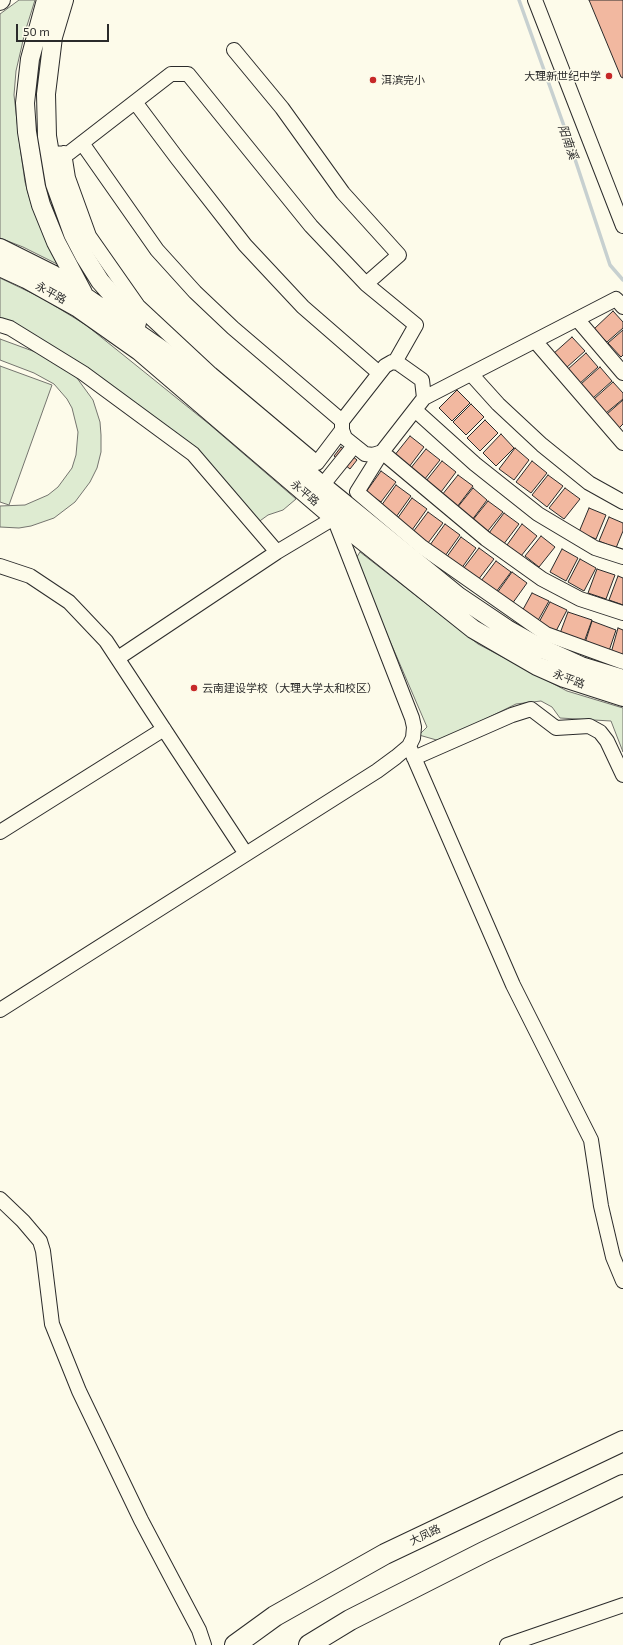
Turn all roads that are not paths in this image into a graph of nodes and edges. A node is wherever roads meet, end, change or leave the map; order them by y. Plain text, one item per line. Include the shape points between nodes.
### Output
1 (46, 0) edge
2 (64, 0) edge
3 (535, 0) edge
4 (234, 50) dead end
5 (135, 102) junction
6 (82, 144) junction
7 (57, 154) junction
8 (623, 226) edge
9 (0, 248) edge
10 (0, 267) edge
11 (366, 284) junction
12 (84, 295) junction
13 (623, 307) edge
14 (577, 319) junction
15 (0, 325) edge
16 (116, 333) junction
17 (535, 341) junction
18 (165, 352) junction
19 (395, 362) junction
20 (379, 373) junction
21 (623, 373) edge
22 (471, 374) junction
23 (424, 398) junction
24 (415, 410) junction
25 (342, 425) junction
26 (623, 443) edge
27 (354, 446) junction
28 (382, 452) junction
29 (317, 492) junction
30 (623, 502) edge
31 (334, 518) junction
32 (277, 552) junction
33 (623, 557) edge
34 (0, 566) edge
35 (623, 612) edge
36 (118, 658) junction
37 (623, 662) edge
38 (623, 679) edge
39 (623, 697) edge
40 (164, 729) junction
41 (411, 752) junction
42 (623, 775) edge
43 (0, 832) edge
44 (246, 854) junction
45 (0, 1010) edge
46 (0, 1199) edge
47 (623, 1281) edge
48 (623, 1441) edge
49 (623, 1485) edge
50 (623, 1605) edge
51 (204, 1645) edge
52 (235, 1645) edge
53 (308, 1645) edge
54 (507, 1645) edge

1 - 12 main road via 36,29 29,66 25,103 27,132 41,205 56,242
2 - 7 main road via 53,37 47,73 46,122
3 - 8 street
4 - 11 street via 282,108 343,193 399,255
5 - 6 street
5 - 11 street via 171,74 188,74 311,226
5 - 20 street via 245,245 304,307
6 - 7 street via 69,153
6 - 25 street via 157,250 195,292
7 - 18 main road via 55,184 73,234 85,256 100,281 130,317
7 - 25 street via 89,236 138,306 210,374 317,463
9 - 12 main road, 永平路 via 41,268
10 - 16 main road, 永平路 via 52,293
11 - 19 street via 416,325
12 - 16 main road
12 - 18 main road, 永平路
13 - 14 street via 616,299
14 - 17 street
14 - 21 street
15 - 32 street via 10,328 84,372 193,454
16 - 29 main road, 永平路
17 - 22 street
17 - 26 street
18 - 29 main road, 永平路
19 - 20 street via 385,366
19 - 23 street via 422,380
20 - 25 street
22 - 23 street
22 - 30 street via 498,404 542,445 589,483
23 - 24 street
24 - 28 street
24 - 33 street via 475,464 538,514 595,548
25 - 27 street via 345,438
27 - 28 street via 365,454
27 - 29 street
28 - 35 street via 486,539 542,579 580,598
28 - 37 street via 356,492 422,547 546,634
29 - 31 main road, 永平路
29 - 38 main road, 永平路 via 507,629 582,666
31 - 32 street
31 - 39 main road, 永平路 via 473,629 537,666 564,678
31 - 41 street via 412,718 414,727
32 - 36 street
34 - 36 street via 30,576 69,602 106,641
36 - 40 street
40 - 43 street
40 - 44 street
41 - 42 street via 531,710 556,728 589,726 600,732
41 - 44 street via 376,771
41 - 47 street via 513,985 591,1140 601,1206
44 - 45 street
46 - 51 street via 40,1241 52,1324 76,1384 141,1520 199,1630
48 - 52 highway, 大凤路 via 385,1554 275,1616
49 - 53 highway via 350,1620
50 - 54 street

